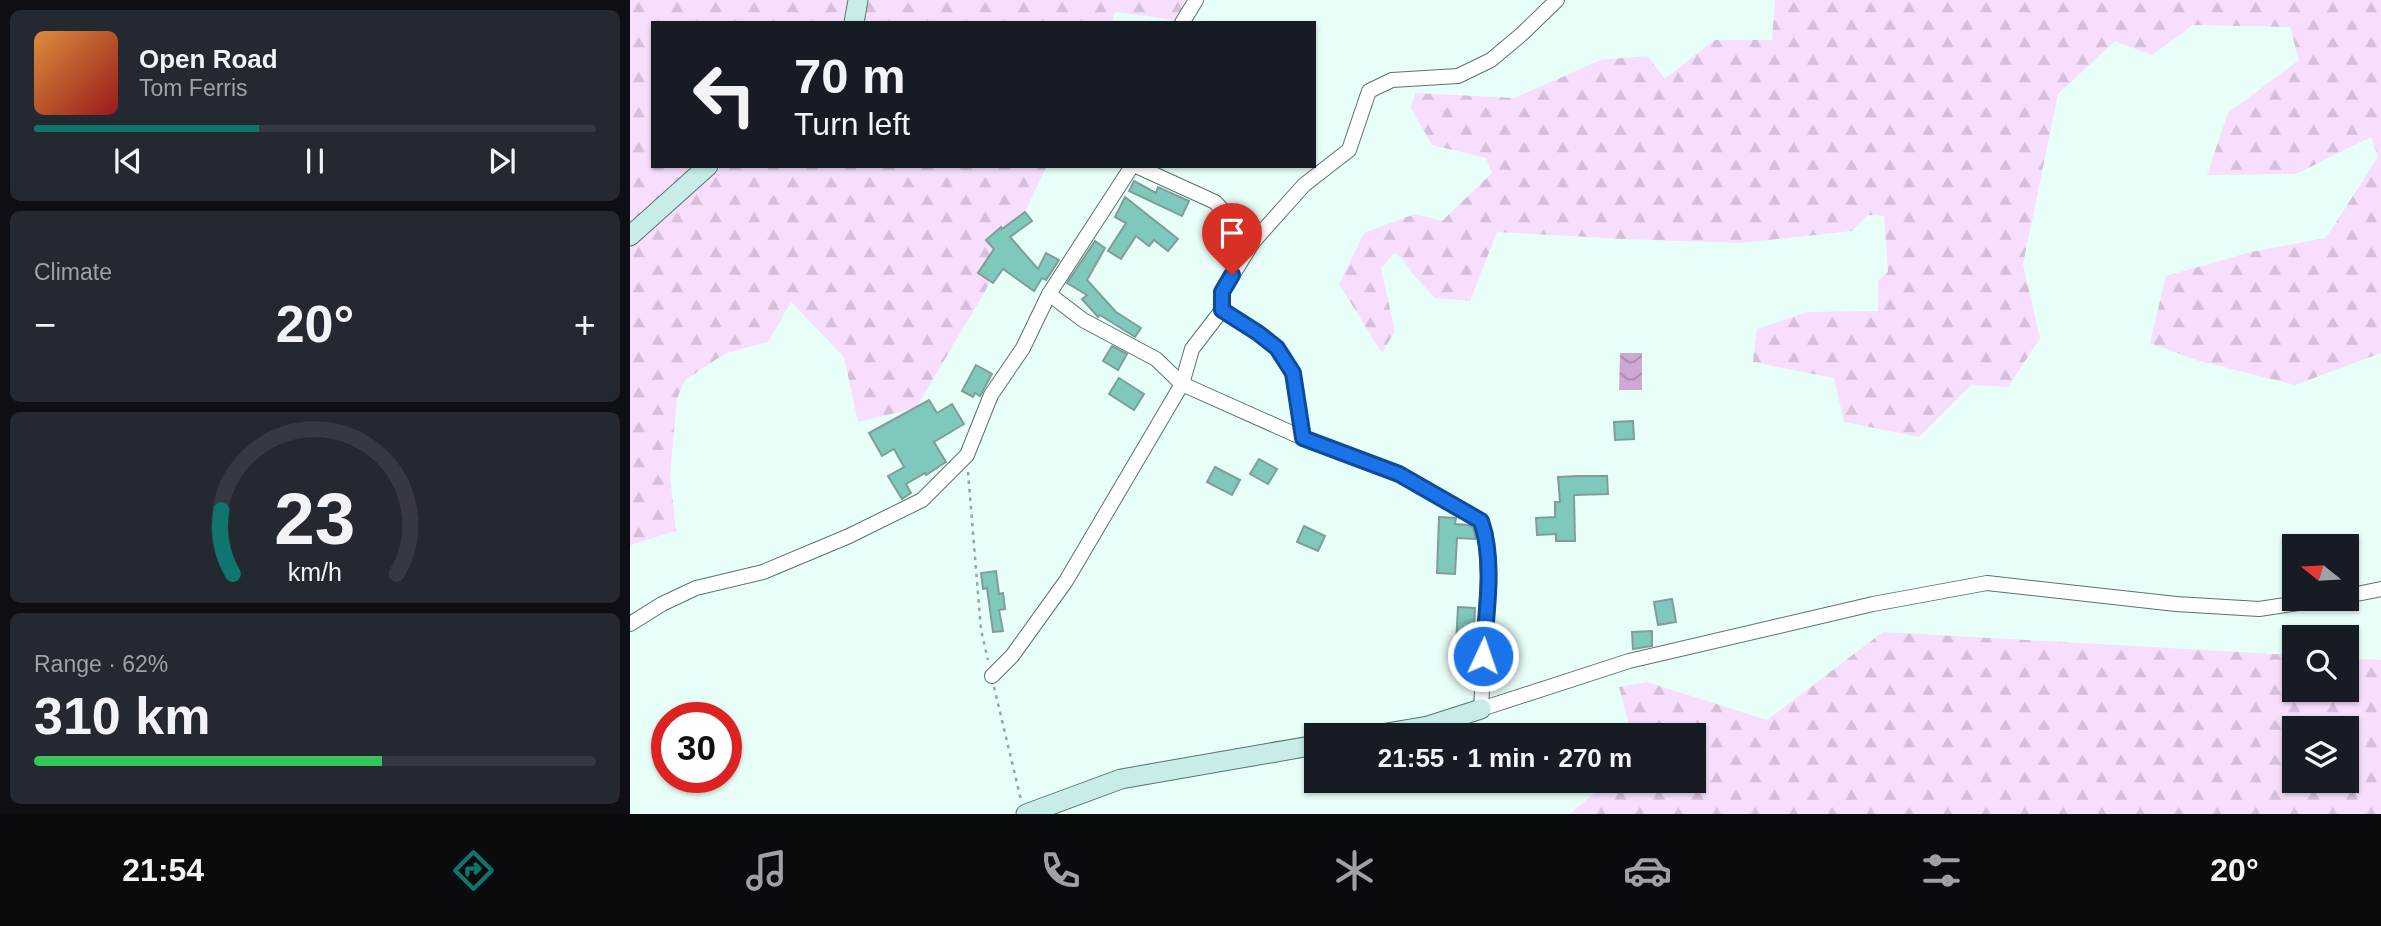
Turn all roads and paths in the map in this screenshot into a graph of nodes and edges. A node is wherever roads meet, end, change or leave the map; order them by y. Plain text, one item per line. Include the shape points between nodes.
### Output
1 (858, 0) edge
2 (1196, 0) edge
3 (1557, 0) edge
4 (854, 21) edge
5 (1183, 21) edge
6 (706, 168) edge
7 (1133, 168) edge
8 (1138, 168) edge
9 (630, 236) edge
10 (1253, 242) junction
11 (1049, 294) junction
12 (1222, 310) junction
13 (1182, 384) junction
14 (1303, 438) junction
15 (967, 455) junction
16 (2381, 589) edge
17 (2359, 594) edge
18 (2282, 606) edge
19 (630, 624) edge
20 (992, 676) junction
21 (1481, 709) junction
22 (1437, 723) edge
23 (1304, 747) edge
24 (1024, 810) edge

1 - 4 street
2 - 5 street
3 - 10 street via 1491,60 1458,76 1392,80 1369,91 1349,150 1304,185
6 - 9 street
7 - 11 street
8 - 10 street via 1215,202
10 - 12 street via 1222,292
11 - 13 street via 1083,320 1156,359
11 - 15 street via 1023,348 991,395
12 - 13 street via 1192,349
12 - 14 street via 1277,348 1293,373
13 - 14 street
13 - 20 street via 1066,581
14 - 21 street via 1399,474 1481,521 1488,578
15 - 19 street via 922,500 763,572 696,588
15 - 20 path via 981,630
16 - 17 street
18 - 21 street via 2259,609 2176,604 1987,583 1873,604 1629,661
20 - 24 path
21 - 22 street
23 - 24 street via 1121,779

